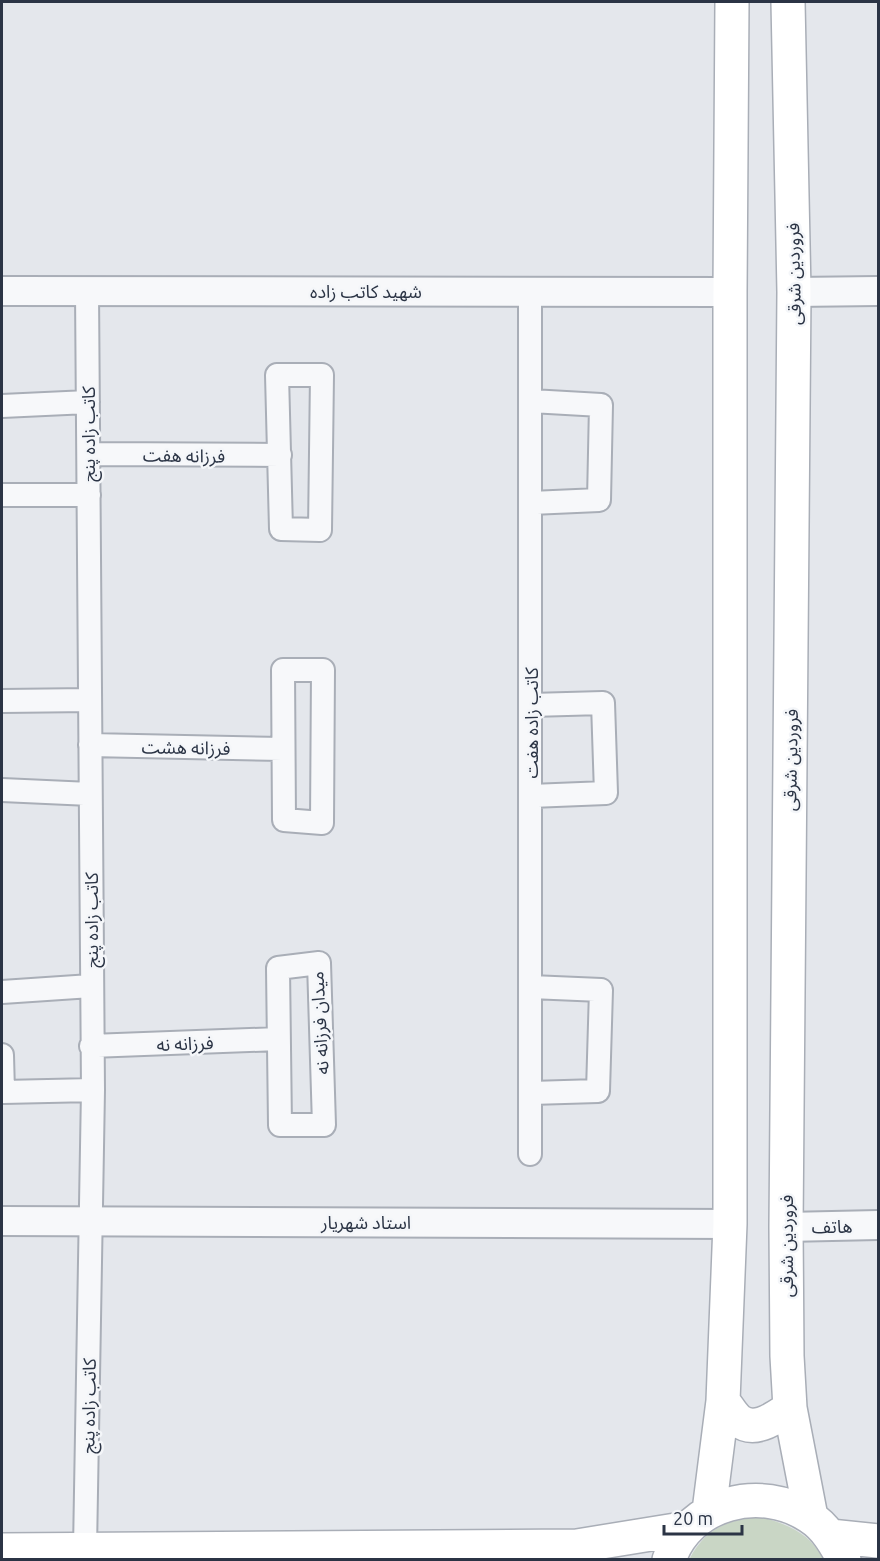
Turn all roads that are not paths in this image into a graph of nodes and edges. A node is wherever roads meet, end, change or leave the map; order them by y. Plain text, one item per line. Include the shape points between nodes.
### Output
1 (732, 2) edge
2 (788, 2) edge
3 (2, 291) edge
4 (87, 291) junction
5 (879, 291) edge
6 (530, 292) junction
7 (730, 292) junction
8 (794, 292) junction
9 (531, 401) junction
10 (88, 402) junction
11 (2, 406) edge
12 (89, 454) junction
13 (280, 455) junction
14 (2, 495) edge
15 (89, 495) junction
16 (531, 503) junction
17 (90, 700) junction
18 (2, 701) edge
19 (531, 705) junction
20 (90, 744) junction
21 (282, 749) junction
22 (2, 790) edge
23 (90, 794) junction
24 (531, 796) junction
25 (91, 986) junction
26 (531, 987) junction
27 (2, 992) edge
28 (278, 1039) junction
29 (91, 1046) junction
30 (2, 1055) edge
31 (93, 1090) junction
32 (531, 1093) junction
33 (531, 1154) dead end
34 (2, 1221) edge
35 (92, 1221) junction
36 (730, 1224) junction
37 (879, 1225) edge
38 (786, 1227) junction
39 (723, 1401) junction
40 (790, 1408) junction
41 (699, 1520) junction
42 (828, 1538) edge
43 (879, 1541) edge
44 (85, 1549) junction
45 (2, 1550) edge
46 (583, 1553) edge
47 (669, 1560) edge

1 - 7 main road
2 - 8 main road, فروردین شرقی
3 - 4 street, شهید کاتب زاده
4 - 6 street, شهید کاتب زاده
4 - 10 street, کاتب زاده پنج
5 - 8 street
6 - 7 street, شهید کاتب زاده
6 - 9 street, کاتب زاده هفت
7 - 36 main road
8 - 38 main road, فروردین شرقی
9 - 16 street, کاتب زاده هفت
9 - 16 street via 601,405 599,500
10 - 11 street
10 - 12 street, کاتب زاده پنج
12 - 13 street, فرزانه هفت
12 - 15 street, کاتب زاده پنج
13 - 13 street via 280,529 320,530 322,375 276,375
14 - 15 street
15 - 17 street, کاتب زاده پنج
16 - 19 street, کاتب زاده هفت
17 - 18 street
17 - 20 street, کاتب زاده پنج
19 - 24 street, کاتب زاده هفت
19 - 24 street via 603,703 606,793
20 - 21 street, فرزانه هشت
20 - 23 street, کاتب زاده پنج
21 - 21 street via 284,820 322,823 323,670 283,670
22 - 23 street
23 - 25 street, کاتب زاده پنج
24 - 26 street, کاتب زاده هفت
25 - 27 street
25 - 29 street, کاتب زاده پنج
26 - 32 street, کاتب زاده هفت
26 - 32 street via 601,990 598,1090
28 - 28 street, میدان فرزانه نه via 280,1125 324,1125 319,963 278,968
28 - 29 street, فرزانه نه
29 - 31 street, کاتب زاده پنج
30 - 31 street via 3,1092
31 - 35 street, کاتب زاده پنج
32 - 33 street, کاتب زاده هفت
34 - 35 street, استاد شهریار
35 - 36 street, استاد شهریار
35 - 44 street, کاتب زاده پنج
36 - 39 main road
37 - 38 street, هاتف
38 - 40 main road, فروردین شرقی
39 - 40 main road via 738,1421 751,1425 768,1422
39 - 41 main road
40 - 42 main road, فروردین شرقی
41 - 42 main road via 734,1502 761,1499 787,1504
41 - 46 main road
41 - 47 main road via 672,1550
42 - 43 main road
44 - 45 main road
44 - 46 main road

